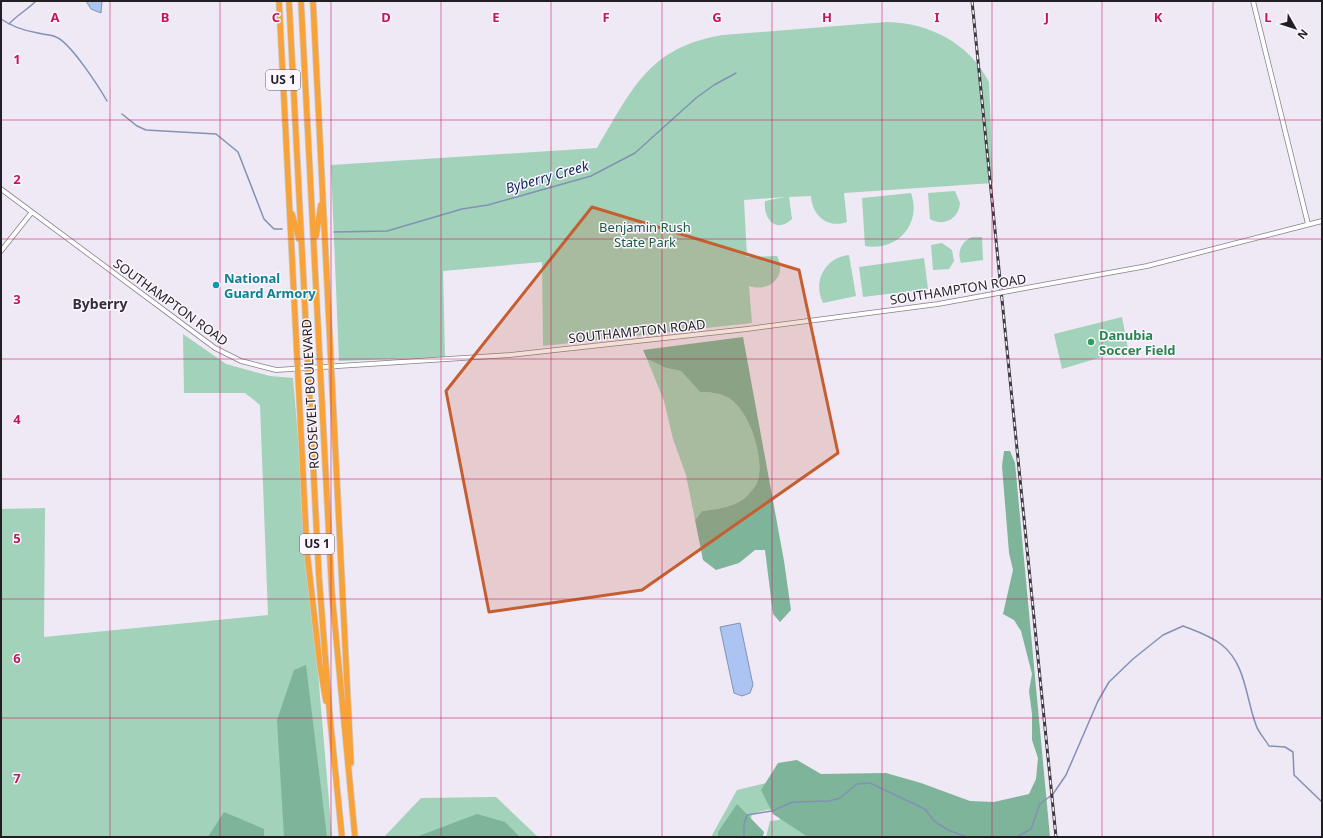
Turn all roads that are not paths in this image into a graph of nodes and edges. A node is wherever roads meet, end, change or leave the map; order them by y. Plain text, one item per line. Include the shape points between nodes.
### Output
1 (279, 1) edge
2 (289, 1) edge
3 (301, 1) edge
4 (313, 1) edge
5 (1253, 1) edge
6 (1, 189) edge
7 (323, 194) junction
8 (290, 204) junction
9 (32, 212) junction
10 (1322, 221) edge
11 (1308, 224) junction
12 (314, 248) junction
13 (302, 250) junction
14 (1, 251) edge
15 (332, 367) junction
16 (320, 368) junction
17 (308, 369) junction
18 (298, 370) junction
19 (330, 718) junction
20 (350, 785) junction
21 (342, 837) edge
22 (355, 837) edge

1 - 8 highway, ROOSEVELT BOULEVARD / US 1
2 - 13 highway, ROOSEVELT BOULEVARD / US 1
3 - 12 highway, ROOSEVELT BOULEVARD / US 1
4 - 7 highway, ROOSEVELT BOULEVARD / US 1
5 - 11 street
6 - 9 street, SOUTHAMPTON ROAD
7 - 12 highway
7 - 15 highway, ROOSEVELT BOULEVARD / US 1
8 - 13 highway
8 - 18 highway, ROOSEVELT BOULEVARD / US 1
9 - 14 street
9 - 18 street, SOUTHAMPTON ROAD via 221,352 255,366 276,370
10 - 11 street, SOUTHAMPTON ROAD
11 - 15 street, SOUTHAMPTON ROAD, bridge via 1147,266 938,304 747,330 510,355
12 - 16 highway, ROOSEVELT BOULEVARD / US 1
13 - 17 highway, ROOSEVELT BOULEVARD / US 1
15 - 16 street, SOUTHAMPTON ROAD
15 - 20 highway, ROOSEVELT BOULEVARD / US 1 via 352,772
16 - 17 street, SOUTHAMPTON ROAD
16 - 20 highway, ROOSEVELT BOULEVARD / US 1 via 332,594
17 - 18 street, SOUTHAMPTON ROAD
17 - 19 highway, ROOSEVELT BOULEVARD / US 1 via 320,596
18 - 19 highway, ROOSEVELT BOULEVARD / US 1 via 309,574 320,666
19 - 21 highway, ROOSEVELT BOULEVARD / US 1
20 - 22 highway, ROOSEVELT BOULEVARD / US 1

